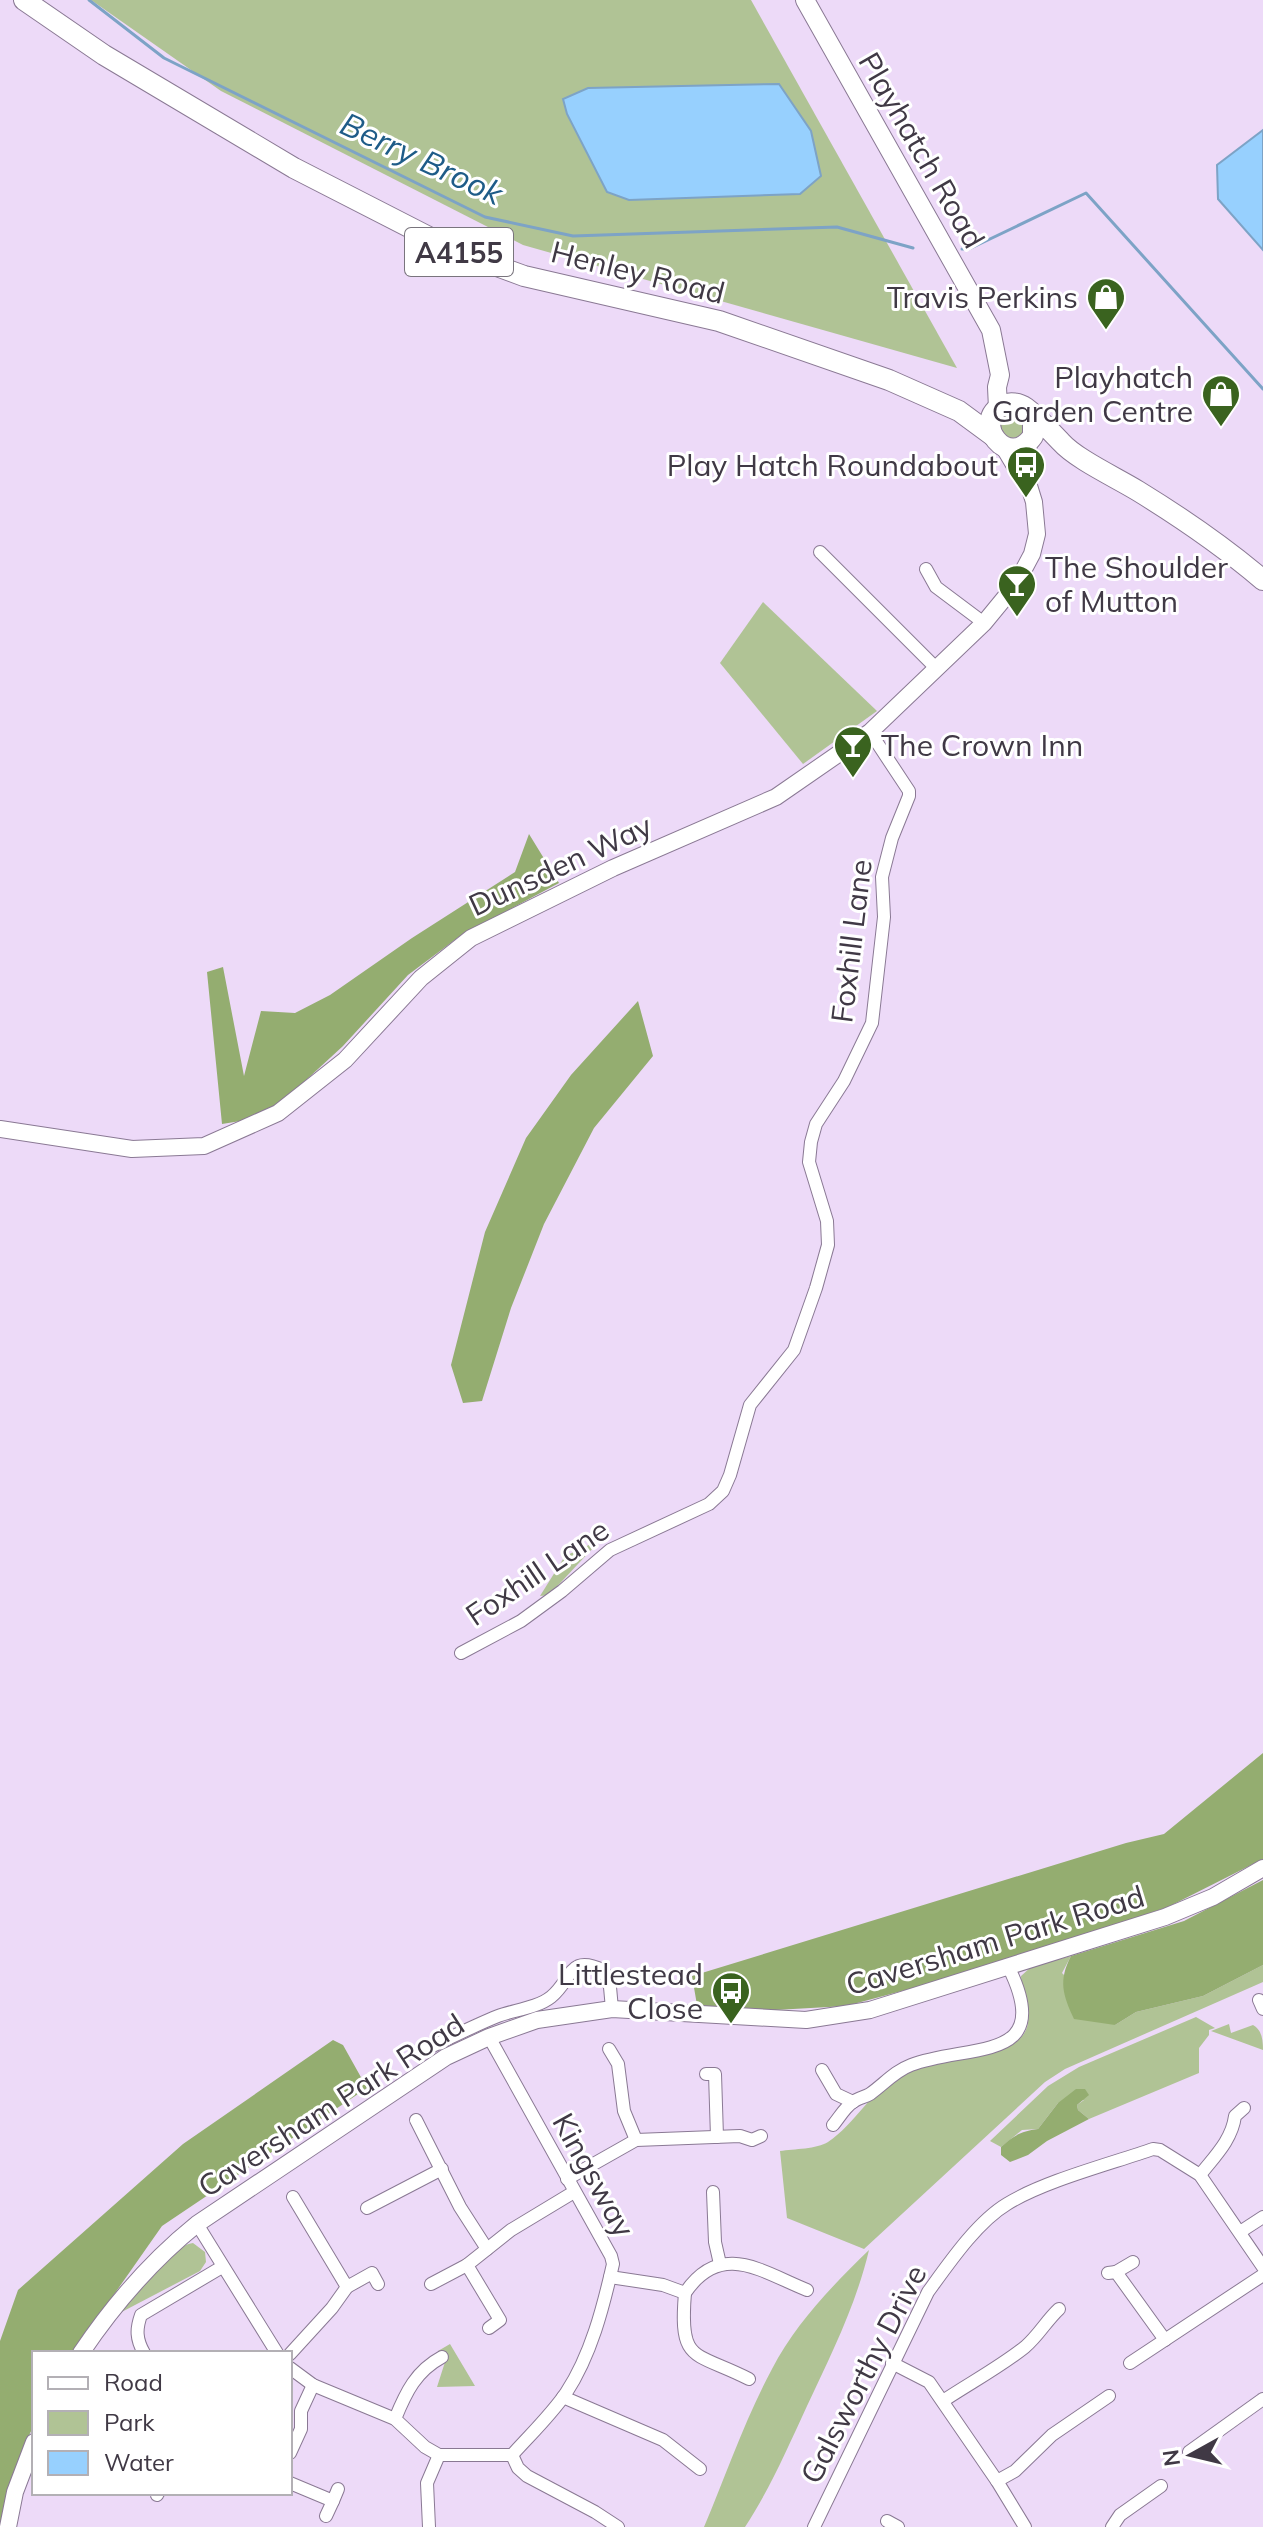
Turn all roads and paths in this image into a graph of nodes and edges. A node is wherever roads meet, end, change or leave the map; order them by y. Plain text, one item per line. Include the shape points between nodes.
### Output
1 (24, 0) edge
2 (805, 0) edge
3 (1000, 375) junction
4 (998, 409) junction
5 (959, 411) junction
6 (1027, 411) junction
7 (998, 441) junction
8 (1029, 442) junction
9 (1063, 445) junction
10 (1026, 476) junction
11 (820, 552) dead end
12 (926, 569) dead end
13 (1263, 580) edge
14 (984, 623) junction
15 (936, 668) junction
16 (870, 732) junction
17 (0, 1129) edge
18 (461, 1653) dead end
19 (1263, 1868) edge
20 (1009, 1968) junction
21 (612, 2009) junction
22 (489, 2037) junction
23 (429, 2046) dead end
24 (609, 2049) dead end
25 (822, 2070) dead end
26 (714, 2074) dead end
27 (853, 2102) junction
28 (1244, 2108) dead end
29 (416, 2120) dead end
30 (833, 2125) dead end
31 (761, 2136) dead end
32 (717, 2137) junction
33 (636, 2140) junction
34 (442, 2169) junction
35 (1200, 2175) junction
36 (567, 2179) junction
37 (367, 2192) dead end
38 (574, 2192) junction
39 (293, 2197) dead end
40 (718, 2201) dead end
41 (1263, 2217) edge
42 (197, 2224) junction
43 (1240, 2232) junction
44 (487, 2249) junction
45 (1133, 2262) dead end
46 (720, 2264) junction
47 (467, 2265) junction
48 (222, 2267) junction
49 (1263, 2267) edge
50 (377, 2275) dead end
51 (1263, 2275) edge
52 (610, 2277) junction
53 (431, 2284) dead end
54 (802, 2285) dead end
55 (347, 2287) junction
56 (685, 2293) junction
57 (1059, 2309) dead end
58 (497, 2324) dead end
59 (1165, 2340) junction
60 (82, 2351) edge
61 (143, 2351) edge
62 (276, 2351) edge
63 (292, 2352) edge
64 (892, 2363) junction
65 (1130, 2363) dead end
66 (436, 2364) dead end
67 (292, 2369) edge
68 (749, 2379) dead end
69 (313, 2385) junction
70 (1109, 2396) dead end
71 (563, 2397) junction
72 (1263, 2399) edge
73 (943, 2401) junction
74 (395, 2419) junction
75 (32, 2447) edge
76 (292, 2449) edge
77 (1189, 2452) dead end
78 (439, 2455) junction
79 (512, 2455) junction
80 (700, 2469) dead end
81 (997, 2481) junction
82 (292, 2484) edge
83 (1161, 2486) dead end
84 (326, 2516) dead end
85 (612, 2525) edge
86 (8, 2527) edge
87 (429, 2527) edge
88 (814, 2527) edge
89 (1025, 2527) edge
90 (1112, 2527) edge

1 - 5 main road, Henley Road / A4155 via 117,63 294,168 456,251 524,276 719,321 889,380
2 - 3 main road, Playhatch Road via 980,308 995,342
3 - 4 main road, Playhatch Road
3 - 6 main road, Playhatch Road
4 - 5 main road, Henley Road / A4155
4 - 6 main road via 1009,403
4 - 7 main road via 990,425
5 - 7 main road, Henley Road / A4155
6 - 8 main road via 1035,429
6 - 9 main road
7 - 8 main road via 1019,447
7 - 10 street, Dunsden Way
8 - 9 main road
8 - 10 street, Dunsden Way
9 - 13 main road via 1225,548
10 - 14 street, Dunsden Way via 1037,524 1032,554
11 - 15 street
12 - 14 street via 936,587
14 - 15 street, Dunsden Way
15 - 16 street, Dunsden Way
16 - 17 street, Dunsden Way via 776,797 471,938 421,978 345,1060 278,1113 204,1146 132,1149
16 - 18 street, Foxhill Lane via 909,796 882,877 884,917 872,1023 811,1142 809,1162 827,1221 828,1245 794,1350 750,1405 723,1491 709,1504 610,1550 521,1621
19 - 20 street, Caversham Park Road via 1165,1917
20 - 21 street, Caversham Park Road via 870,2010 806,2020
20 - 27 street via 1024,2016 1014,2037 909,2066
21 - 22 street, Caversham Park Road via 537,2020
21 - 23 street via 603,1970 581,1964 550,1997
22 - 36 street, Kingsway
22 - 42 street, Caversham Park Road via 446,2057
24 - 33 street via 618,2064 624,2111
25 - 27 street via 836,2094
26 - 32 street
27 - 30 street
28 - 35 street
29 - 34 street
31 - 32 street
32 - 33 street
33 - 36 street
34 - 37 street via 372,2205
34 - 44 street
35 - 43 street, Galsworthy Drive
35 - 64 street, Galsworthy Drive via 1153,2149 1007,2204 943,2271
36 - 38 street, Kingsway
38 - 44 street
38 - 52 street, Kingsway via 611,2256
39 - 55 street
40 - 46 street via 715,2242
41 - 43 street
42 - 48 street
42 - 60 street, Caversham Park Road via 138,2278
43 - 49 street, Galsworthy Drive
44 - 47 street
45 - 59 street via 1112,2272
46 - 54 street via 739,2262
46 - 56 street via 692,2282
47 - 53 street
47 - 58 street
48 - 61 street via 141,2315 137,2342
48 - 62 street
50 - 55 street
51 - 59 street
52 - 56 street
52 - 71 street, Kingsway via 598,2325
55 - 63 street
56 - 68 street via 686,2344 694,2355 735,2365
57 - 73 street via 1024,2348
59 - 65 street
64 - 73 street via 929,2382
64 - 88 street, Galsworthy Drive
66 - 74 street via 412,2381
67 - 69 street
69 - 74 street
69 - 76 street
70 - 81 street
71 - 79 street, Kingsway
71 - 80 street via 663,2440
72 - 77 street
73 - 81 street
74 - 78 street
75 - 86 street
78 - 79 street
78 - 87 street via 427,2483
79 - 85 street via 527,2476
81 - 89 street
82 - 84 street via 335,2495
83 - 90 street via 1120,2515

